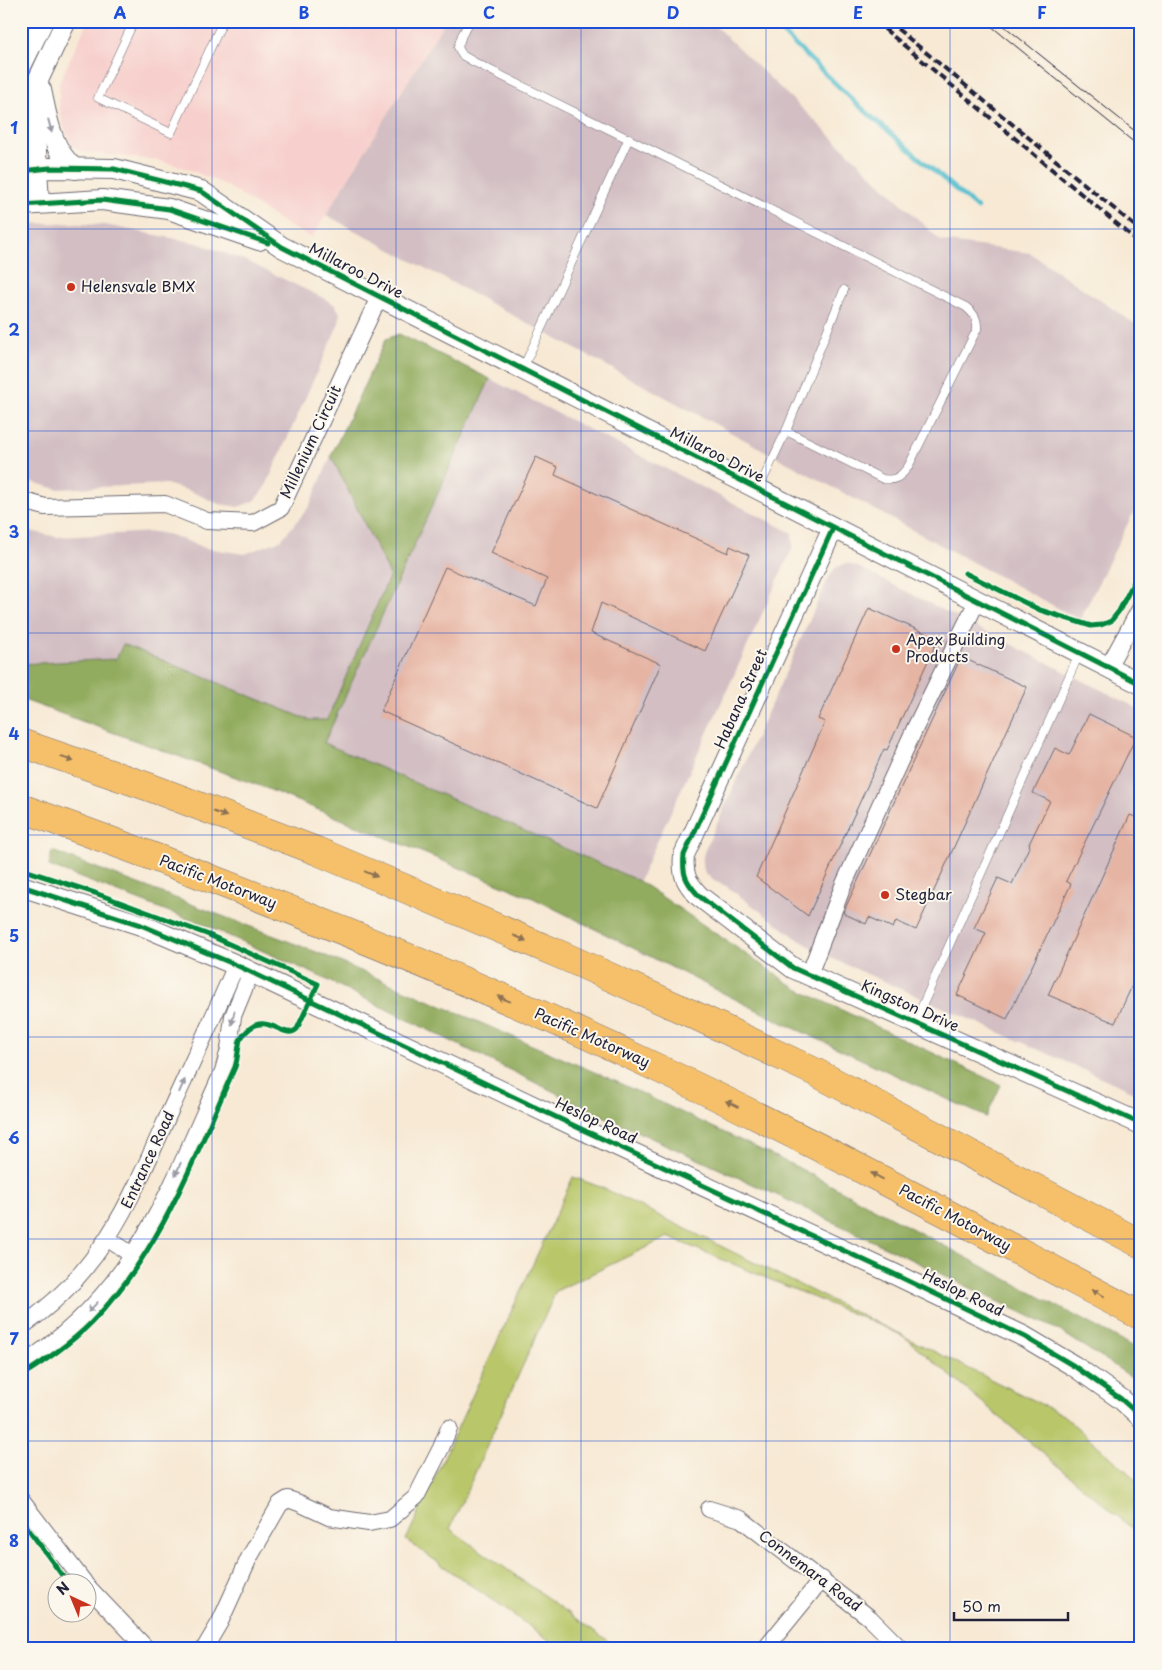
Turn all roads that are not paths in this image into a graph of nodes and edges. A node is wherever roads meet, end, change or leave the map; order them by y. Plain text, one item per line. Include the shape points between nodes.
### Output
1 (43, 21) edge
2 (66, 21) edge
3 (134, 21) edge
4 (223, 21) edge
5 (470, 21) edge
6 (21, 66) edge
7 (39, 78) junction
8 (629, 138) junction
9 (75, 168) junction
10 (29, 170) edge
11 (30, 204) edge
12 (282, 247) junction
13 (844, 290) dead end
14 (379, 297) junction
15 (522, 369) junction
16 (786, 431) junction
17 (758, 490) junction
18 (21, 500) edge
19 (833, 528) junction
20 (977, 601) junction
21 (1141, 607) edge
22 (1079, 653) junction
23 (1108, 667) junction
24 (1141, 684) edge
25 (21, 743) edge
26 (21, 808) edge
27 (687, 882) joint
28 (21, 886) edge
29 (243, 969) junction
30 (810, 975) junction
31 (915, 1022) junction
32 (1141, 1124) edge
33 (108, 1239) junction
34 (1141, 1244) edge
35 (134, 1256) junction
36 (1141, 1316) edge
37 (21, 1327) edge
38 (21, 1365) edge
39 (1141, 1417) edge
40 (449, 1428) dead end
41 (21, 1500) edge
42 (709, 1509) dead end
43 (76, 1572) edge
44 (822, 1579) junction
45 (98, 1598) edge
46 (147, 1649) edge
47 (204, 1649) edge
48 (765, 1649) edge
49 (901, 1649) edge

1 - 6 street
2 - 7 street
3 - 4 lane via 98,98 170,133
5 - 8 lane via 458,48 462,55
7 -> 9 street via 53,137 59,150
7 - 10 street via 33,98 35,146
8 - 15 lane
8 - 16 lane via 949,298 966,307 978,321 977,329 900,477 883,479
9 - 10 street, Millaroo Drive
9 - 12 street, Millaroo Drive via 114,169 201,191
10 - 11 street
11 - 12 street, Millaroo Drive via 102,200 169,209
12 - 14 street, Millaroo Drive
13 - 16 lane
14 - 15 street, Millaroo Drive
14 - 18 street, Millenium Circuit via 281,508 253,523 207,521 164,504 45,507
15 - 17 street, Millaroo Drive
16 - 17 lane
17 - 19 street, Millaroo Drive
19 - 20 street, Millaroo Drive
19 - 27 street, Habana Street via 684,855
20 - 22 street, Millaroo Drive
20 - 30 street via 847,877
21 - 23 street
22 - 23 street, Millaroo Drive
22 - 31 lane
23 - 24 street, Millaroo Drive
25 -> 34 highway via 149,787 317,851 577,962 815,1072
36 -> 26 highway, Pacific Motorway via 842,1158 560,1023 333,926
27 - 30 street, Kingston Drive via 699,896 793,968
28 - 29 street, Heslop Road via 141,925
33 -> 29 street, Entrance Road
29 -> 35 street, Entrance Road via 230,1049 223,1070 153,1224
29 - 39 street, Heslop Road via 1025,1337 1074,1366
30 - 31 street, Kingston Drive
31 - 32 street, Kingston Drive
33 - 35 street
33 - 37 street, Entrance Road via 63,1293
35 -> 38 street, Entrance Road via 77,1324
40 - 47 street via 416,1497 390,1519 369,1523 329,1517 288,1499 280,1504 248,1558 220,1622
41 - 43 street
42 - 44 street, Connemara Road via 741,1519
44 - 48 street
44 - 49 street, Connemara Road via 870,1618
45 - 46 street

